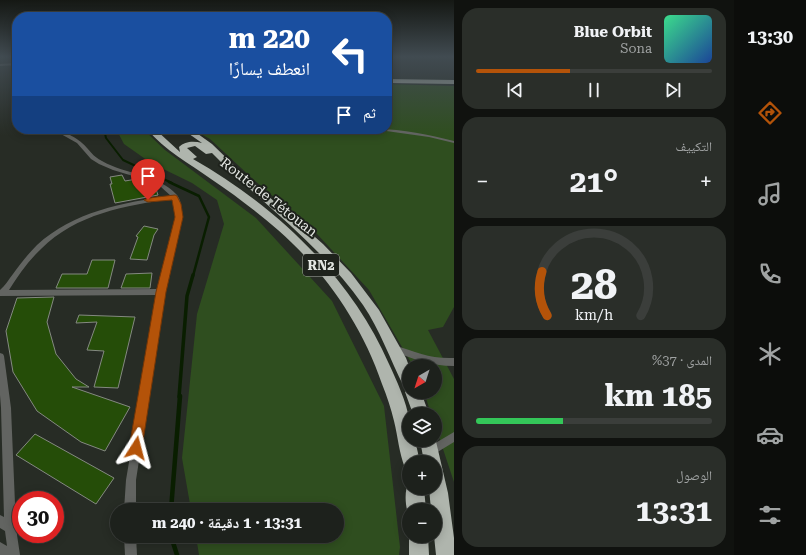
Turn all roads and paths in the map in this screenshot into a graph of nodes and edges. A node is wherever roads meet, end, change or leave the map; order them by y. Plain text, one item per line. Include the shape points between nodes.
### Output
1 (392, 131) edge
2 (64, 134) edge
3 (156, 134) edge
4 (163, 134) edge
5 (186, 134) edge
6 (194, 134) edge
7 (454, 142) edge
8 (175, 197) junction
9 (283, 229) junction
10 (302, 230) junction
11 (161, 292) junction
12 (2, 293) edge
13 (394, 348) junction
14 (0, 356) edge
15 (423, 359) edge
16 (454, 362) edge
17 (442, 363) edge
18 (402, 366) edge
19 (3, 407) edge
20 (454, 437) edge
21 (431, 451) edge
22 (409, 455) edge
23 (439, 495) edge
24 (130, 503) edge
25 (0, 521) edge
26 (10, 528) junction
27 (130, 543) edge
28 (418, 543) edge
29 (448, 544) edge
30 (0, 548) edge
31 (9, 555) edge
32 (14, 555) edge
33 (131, 555) edge
34 (419, 555) edge

1 - 7 street
2 - 8 street via 79,142 101,163 155,182
3 - 9 highway, Route de Tétouan / RN2 via 174,151 223,182
4 - 5 highway via 175,141 188,137
6 - 10 highway, Route de Tétouan / RN2 via 206,142 238,175
8 - 11 street via 179,210 178,225
8 - 12 street via 120,206 74,223 40,246
9 - 10 highway via 239,188 185,152 182,147 191,144 203,146 246,187
9 - 22 highway, Route de Tétouan / RN2 via 329,274 364,326 380,357 395,399
10 - 13 highway, Route de Tétouan / RN2 via 360,292
11 - 12 street
11 - 24 street via 131,480
13 - 15 street
13 - 18 highway, Route de Tétouan / RN2
14 - 19 street
16 - 17 street
19 - 26 street
20 - 21 street
23 - 29 highway
25 - 26 street
26 - 32 street
27 - 33 street
28 - 34 highway
30 - 31 street

